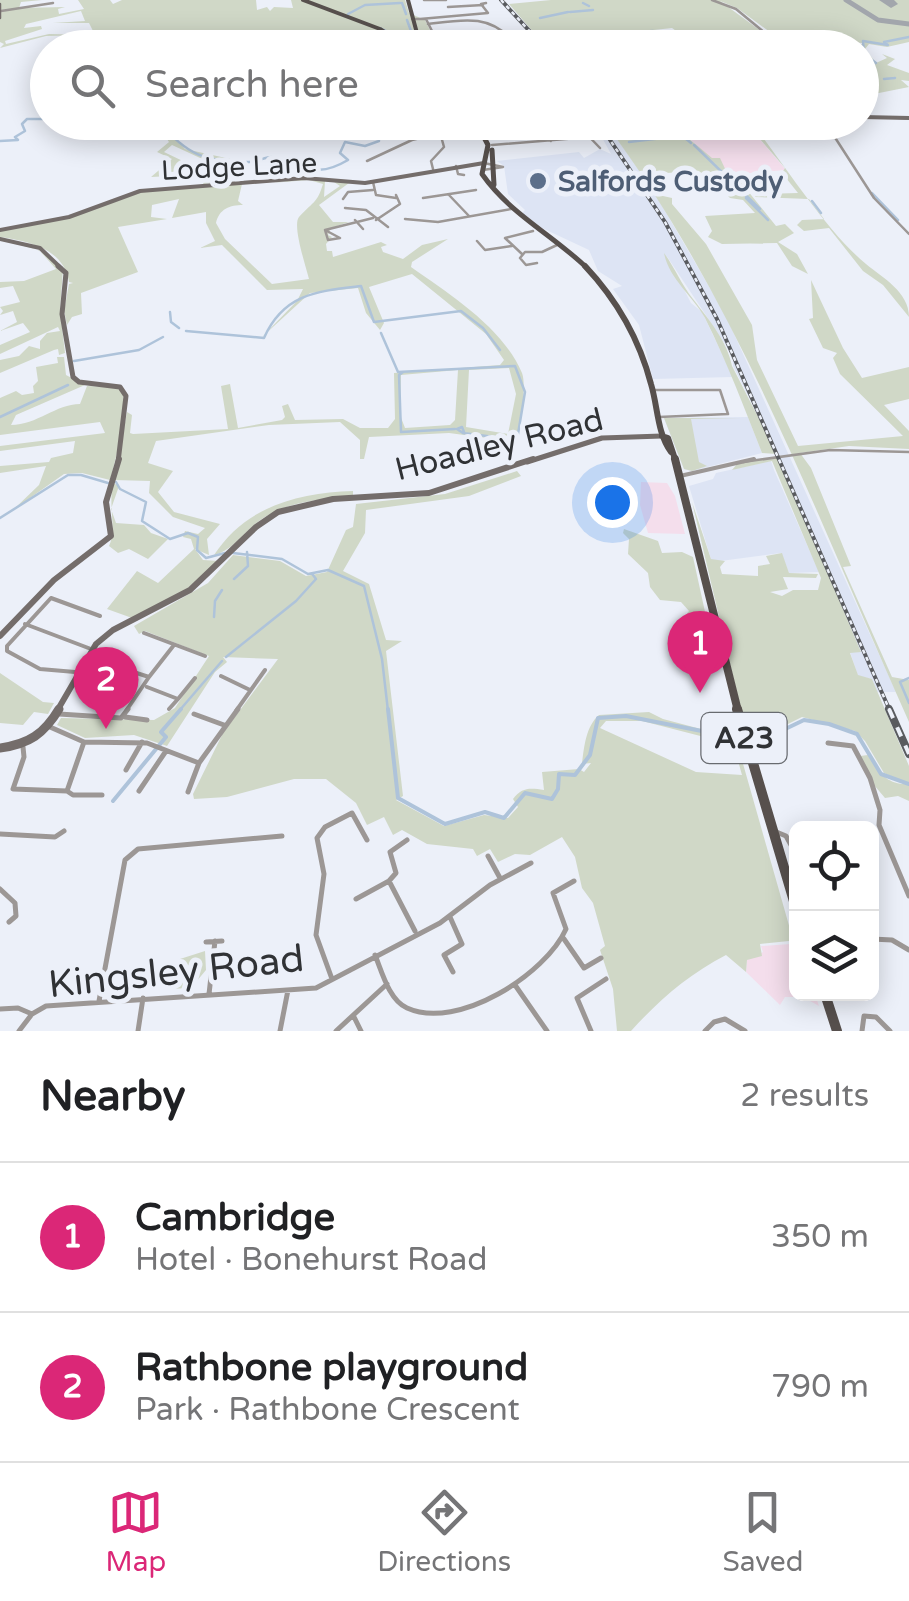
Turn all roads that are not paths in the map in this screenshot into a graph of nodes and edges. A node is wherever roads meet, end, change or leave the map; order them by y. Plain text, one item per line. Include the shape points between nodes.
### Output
1 (302, 0) edge
2 (408, 0) edge
3 (424, 0) edge
4 (446, 0) edge
5 (712, 0) edge
6 (53, 2) dead end
7 (0, 4) edge
8 (448, 8) dead end
9 (2, 11) edge
10 (0, 18) edge
11 (412, 19) junction
12 (420, 19) junction
13 (491, 20) joint
14 (428, 24) junction
15 (496, 26) joint
16 (383, 30) edge
17 (415, 30) edge
18 (431, 30) edge
19 (506, 30) edge
20 (761, 30) edge
21 (879, 117) edge
22 (909, 118) edge
23 (409, 140) edge
24 (442, 140) edge
25 (486, 140) edge
26 (490, 140) edge
27 (559, 140) edge
28 (593, 140) edge
29 (837, 140) edge
30 (551, 141) joint
31 (492, 145) junction
32 (600, 148) dead end
33 (367, 161) dead end
34 (456, 166) junction
35 (486, 167) junction
36 (433, 169) junction
37 (464, 175) dead end
38 (372, 182) junction
39 (373, 190) junction
40 (476, 190) dead end
41 (448, 195) junction
42 (397, 197) joint
43 (423, 198) dead end
44 (343, 199) dead end
45 (345, 208) dead end
46 (511, 208) junction
47 (469, 216) junction
48 (405, 218) dead end
49 (374, 219) junction
50 (355, 220) junction
51 (388, 227) dead end
52 (364, 229) dead end
53 (0, 230) edge
54 (324, 230) dead end
55 (532, 231) dead end
56 (909, 234) edge
57 (0, 240) edge
58 (478, 241) dead end
59 (511, 244) junction
60 (560, 244) junction
61 (522, 254) junction
62 (537, 263) dead end
63 (650, 390) junction
64 (658, 417) junction
65 (662, 436) junction
66 (909, 452) edge
67 (680, 476) junction
68 (86, 611) junction
69 (100, 616) dead end
70 (82, 617) dead end
71 (25, 624) junction
72 (144, 633) dead end
73 (0, 636) edge
74 (174, 644) junction
75 (89, 653) junction
76 (205, 656) dead end
77 (265, 670) dead end
78 (75, 672) junction
79 (221, 676) dead end
80 (149, 677) junction
81 (195, 678) dead end
82 (145, 686) junction
83 (250, 690) junction
84 (178, 699) junction
85 (169, 709) dead end
86 (55, 714) junction
87 (194, 714) dead end
88 (125, 716) junction
89 (148, 720) dead end
90 (224, 724) junction
91 (49, 726) junction
92 (84, 742) junction
93 (145, 742) junction
94 (828, 743) dead end
95 (23, 747) junction
96 (0, 748) edge
97 (163, 750) junction
98 (199, 763) junction
99 (126, 770) dead end
100 (143, 787) dead end
101 (67, 790) junction
102 (188, 792) dead end
103 (102, 795) dead end
104 (277, 827) dead end
105 (64, 831) dead end
106 (772, 832) junction
107 (0, 834) edge
108 (879, 836) edge
109 (884, 836) junction
110 (367, 840) dead end
111 (408, 840) dead end
112 (789, 842) edge
113 (488, 856) dead end
114 (531, 863) dead end
115 (789, 868) edge
116 (784, 869) junction
117 (501, 879) junction
118 (389, 880) junction
119 (574, 881) dead end
120 (789, 885) edge
121 (0, 888) edge
122 (909, 896) edge
123 (356, 899) dead end
124 (450, 918) junction
125 (9, 922) dead end
126 (416, 933) junction
127 (564, 938) junction
128 (879, 939) edge
129 (214, 941) dead end
130 (909, 950) edge
131 (375, 955) junction
132 (601, 958) dead end
133 (452, 972) dead end
134 (606, 979) dead end
135 (332, 980) junction
136 (388, 982) junction
137 (515, 985) junction
138 (288, 990) junction
139 (209, 994) junction
140 (142, 998) junction
141 (827, 1001) edge
142 (99, 1002) junction
143 (0, 1009) edge
144 (32, 1014) junction
145 (353, 1016) junction
146 (544, 1030) edge
147 (19, 1031) edge
148 (138, 1031) edge
149 (280, 1031) edge
150 (336, 1031) edge
151 (361, 1031) edge
152 (591, 1031) edge
153 (705, 1031) edge
154 (745, 1031) edge
155 (837, 1031) edge
156 (862, 1031) edge
157 (890, 1031) edge

1 - 16 main road
2 - 11 main road
3 - 4 street
5 - 20 street
6 - 9 street
7 - 9 street
8 - 12 street via 482,4 488,13
9 - 10 street
11 - 12 street
11 - 17 main road
12 - 14 street
13 - 14 street
13 - 15 street
14 - 18 street
15 - 19 street
21 - 22 street
23 - 33 street
24 - 36 street
25 - 35 main road, A23
26 - 31 main road, A23
27 - 30 street
28 - 32 street
29 - 56 street via 874,198
30 - 31 street
31 - 35 main road, A23
34 - 35 street, Lodge Lane
34 - 36 street, Lodge Lane
34 - 37 street
35 - 46 main road, A23 via 495,194
36 - 38 street, Lodge Lane
38 - 39 street
38 - 53 street, Lodge Lane via 304,178 140,191 69,217
39 - 42 street via 378,197
39 - 44 street via 348,192
40 - 41 street
41 - 43 street
41 - 47 street
42 - 49 street via 396,210
45 - 49 street via 366,210
46 - 47 street
46 - 60 main road, A23
47 - 48 street
49 - 50 street
49 - 51 street
50 - 52 street
50 - 54 street
55 - 59 street via 505,238
57 - 73 street via 40,248 66,272 62,314 72,377 126,391 106,511 112,534 54,580
58 - 59 street via 485,250
59 - 61 street
60 - 61 street
60 - 63 main road, A23 via 625,314
61 - 62 street via 517,262
63 - 64 main road, A23
63 - 64 street via 720,390 728,414
64 - 65 main road, A23
65 - 67 main road, A23
65 - 75 street, Hoadley Road via 574,445 449,489 298,505 264,520 192,589 112,631
66 - 67 street via 830,450
67 - 106 main road, A23
68 - 69 street
68 - 70 street
68 - 71 street via 51,598
71 - 75 street
71 - 78 street via 7,651 40,669
72 - 74 street
74 - 76 street
74 - 80 street
75 - 78 street
75 - 80 street
77 - 83 street
78 - 86 street
79 - 83 street
80 - 82 street
81 - 84 street
82 - 84 street
82 - 88 street
83 - 90 street
84 - 85 street
86 - 88 street
86 - 91 street
87 - 90 street
88 - 89 street
90 - 98 street
91 - 92 street
91 - 95 street
92 - 93 street
92 - 101 street
93 - 97 street
93 - 99 street
94 - 109 street via 853,746 870,778
95 - 96 street
95 - 101 street via 13,789
97 - 98 street
97 - 100 street
98 - 102 street
101 - 103 street
104 - 142 street via 279,836 131,853
105 - 107 street via 56,841
106 - 112 street
106 - 116 main road, A23
108 - 109 street
109 - 122 street
110 - 135 street via 352,814 317,838 324,874 316,935
111 - 118 street via 391,849 396,873
113 - 117 street
114 - 117 street, Kingsley Road
115 - 116 street
116 - 120 main road, A23
117 - 124 street, Kingsley Road
118 - 123 street
118 - 126 street
119 - 127 street via 553,893
121 - 125 street via 13,896 20,916
124 - 126 street, Kingsley Road
124 - 133 street via 462,944 444,954
126 - 131 street, Kingsley Road
127 - 132 street via 584,968
127 - 137 street
128 - 130 street
129 - 139 street
131 - 135 street, Kingsley Road
131 - 136 street
134 - 152 street via 577,998
135 - 138 street, Kingsley Road
136 - 137 street via 403,1007 434,1017
136 - 145 street
137 - 146 street
138 - 139 street, Kingsley Road
138 - 149 street
139 - 140 street, Kingsley Road
140 - 142 street, Kingsley Road
140 - 148 street
141 - 155 main road
142 - 144 street, Kingsley Road via 46,1006
143 - 144 street
144 - 147 street
145 - 150 street
145 - 151 street
153 - 154 street via 719,1018
156 - 157 street via 864,1016 876,1017

